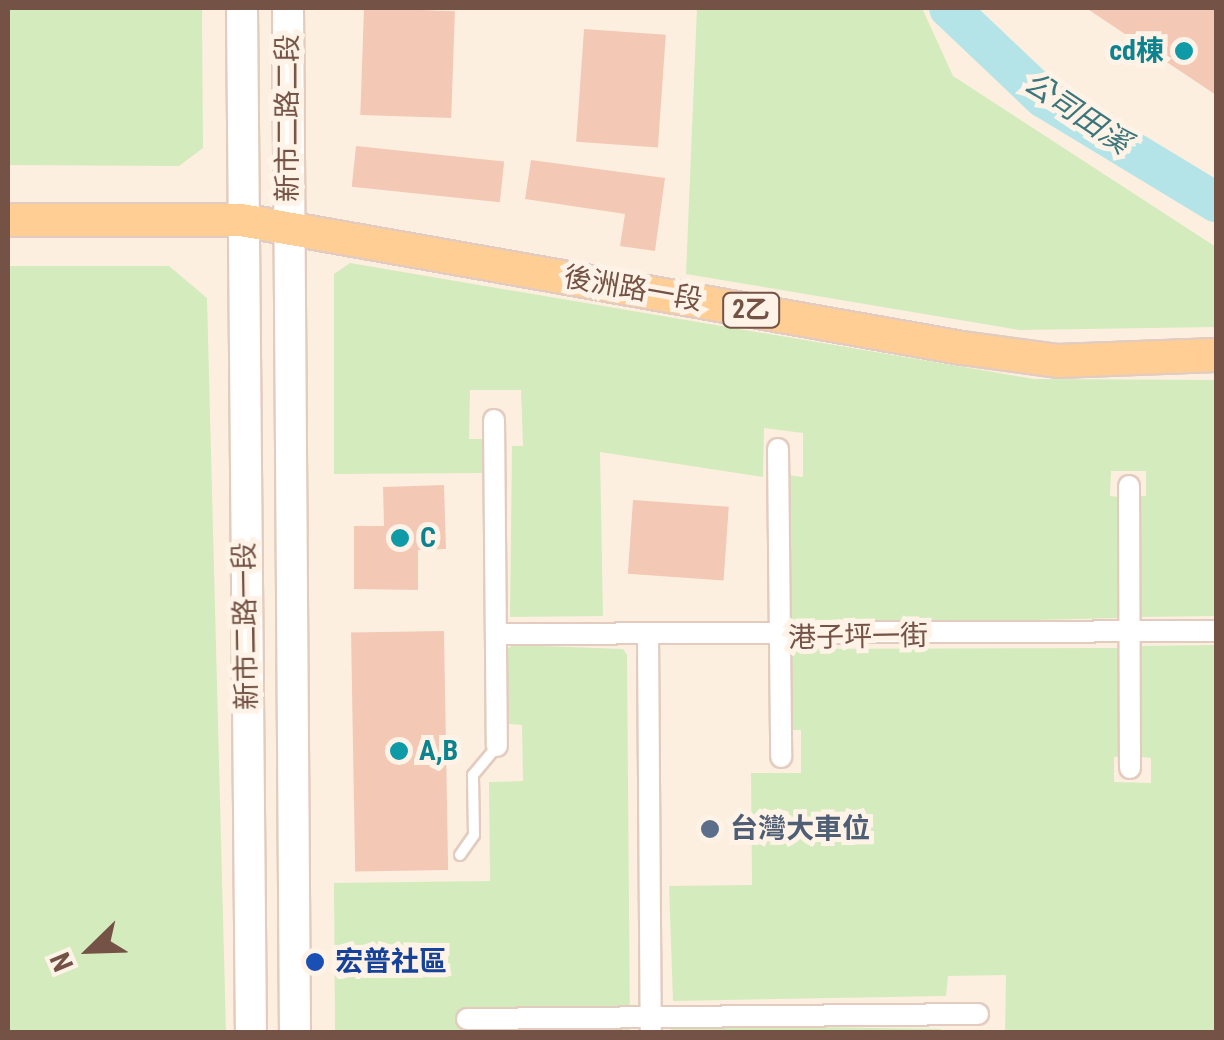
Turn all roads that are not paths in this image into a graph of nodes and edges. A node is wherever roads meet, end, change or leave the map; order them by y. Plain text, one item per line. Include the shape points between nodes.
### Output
1 (242, 8) edge
2 (288, 8) edge
3 (8, 220) edge
4 (241, 220) junction
5 (288, 228) junction
6 (1216, 355) edge
7 (494, 420) dead end
8 (778, 450) dead end
9 (1129, 486) dead end
10 (1216, 632) edge
11 (499, 634) junction
12 (1130, 634) junction
13 (648, 636) junction
14 (779, 638) junction
15 (497, 746) joint
16 (781, 757) dead end
17 (1130, 768) dead end
18 (460, 855) dead end
19 (978, 1014) dead end
20 (467, 1018) dead end
21 (651, 1024) edge
22 (251, 1032) edge
23 (295, 1032) edge

1 - 4 street, 新市二路二段
2 - 5 street, 新市二路二段
3 - 4 main road, 2乙
4 - 5 main road, 2乙
4 - 22 street, 新市二路一段
5 - 6 main road, 後洲路一段 / 2乙 via 1058,361
5 - 23 street, 新市二路一段
7 - 11 street
8 - 14 street
9 - 12 street
10 - 12 street, 港子坪一街
11 - 13 street, 港子坪一街
11 - 15 street
12 - 14 street, 港子坪一街
12 - 17 street
13 - 14 street, 港子坪一街
13 - 21 street
14 - 16 street
15 - 18 lane via 474,775 474,835
19 - 21 street
20 - 21 street

